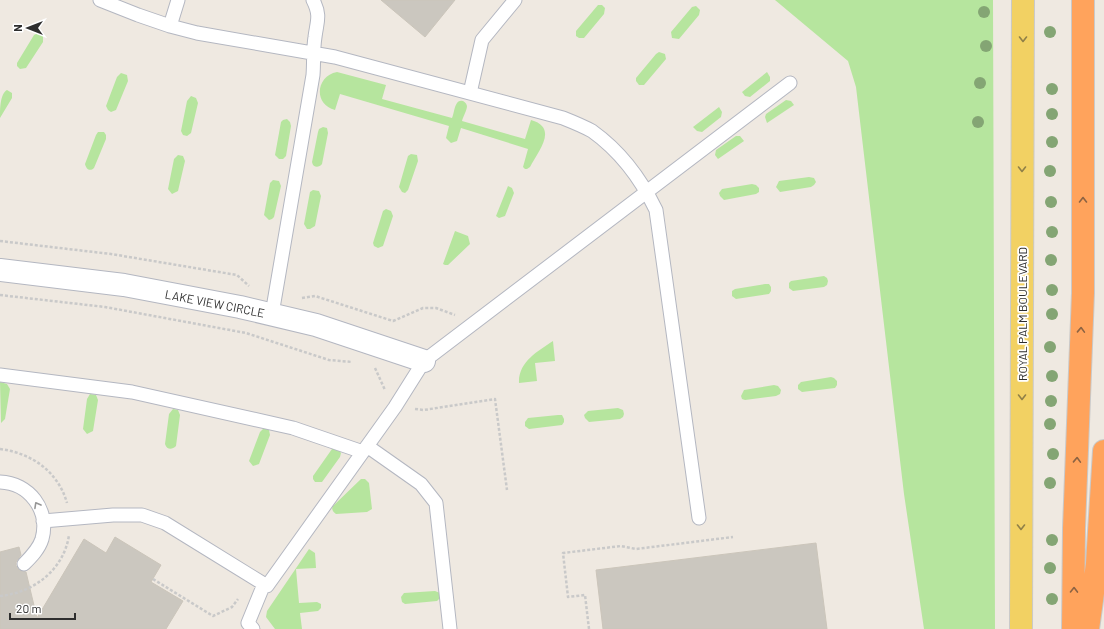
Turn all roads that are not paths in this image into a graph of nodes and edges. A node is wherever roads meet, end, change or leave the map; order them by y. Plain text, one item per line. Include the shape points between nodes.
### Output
1 (100, 0) edge
2 (178, 0) edge
3 (313, 0) edge
4 (515, 0) edge
5 (1023, 0) edge
6 (1083, 0) edge
7 (170, 26) junction
8 (314, 54) junction
9 (790, 83) dead end
10 (470, 93) junction
11 (647, 192) junction
12 (0, 270) edge
13 (272, 314) junction
14 (424, 361) junction
15 (0, 375) edge
16 (365, 449) junction
17 (1104, 451) edge
18 (0, 482) edge
19 (699, 518) dead end
20 (43, 521) junction
21 (24, 564) dead end
22 (258, 581) junction
23 (253, 629) edge
24 (450, 629) edge
25 (1021, 629) edge
26 (1073, 629) edge
27 (1088, 629) edge

1 - 7 lane
2 - 7 lane
3 - 8 lane via 319,21
4 - 10 lane via 482,40
5 -> 25 main road, ROYAL PALM BOULEVARD
26 -> 6 highway via 1074,528 1083,293
7 - 8 lane
8 - 10 lane via 335,57
8 - 13 lane via 313,75
9 - 11 lane
10 - 11 lane via 563,118 590,130 627,163
11 - 14 lane
11 - 19 lane via 656,210
12 - 13 street, LAKE VIEW CIRCLE via 124,284
13 - 14 street, LAKE VIEW CIRCLE
14 - 16 lane
15 - 16 lane via 132,392 294,428
16 - 22 lane via 267,586
16 - 24 lane via 420,484 436,503
17 - 27 highway via 1097,564
20 -> 18 lane via 38,504 26,490 10,482
20 - 21 lane via 42,539
20 - 22 lane via 142,515 165,523
22 - 23 lane via 248,623

